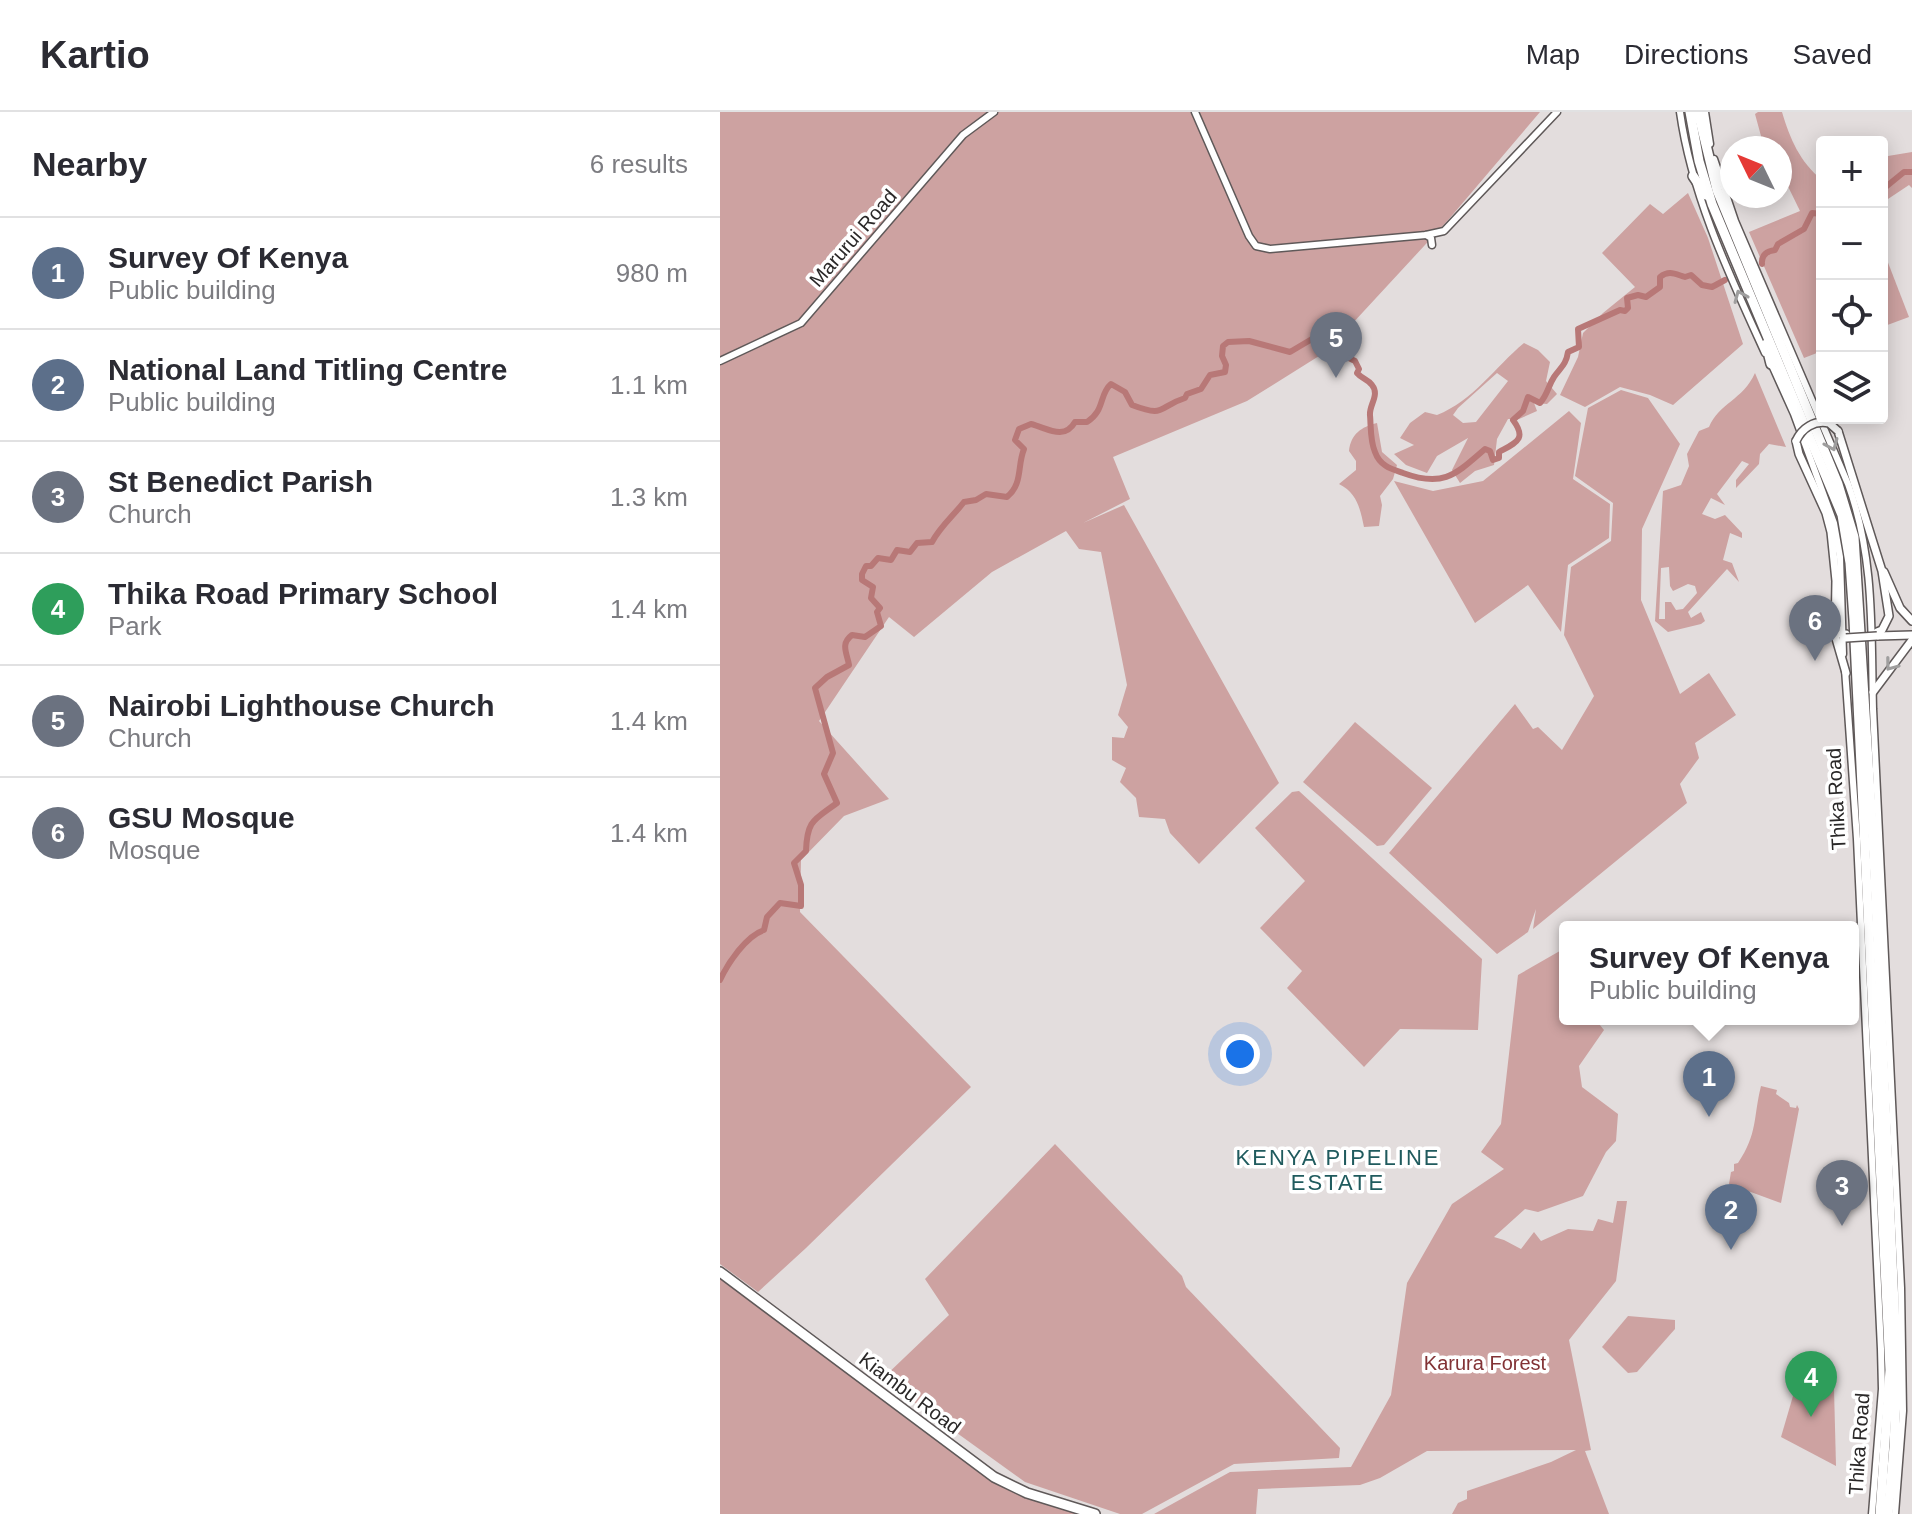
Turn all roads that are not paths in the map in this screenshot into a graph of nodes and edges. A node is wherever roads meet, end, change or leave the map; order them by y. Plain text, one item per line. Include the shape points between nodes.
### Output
1 (994, 112) edge
2 (1195, 112) edge
3 (1557, 112) edge
4 (1680, 112) edge
5 (1690, 112) edge
6 (1698, 112) edge
7 (1705, 112) edge
8 (1693, 176) junction
9 (1712, 204) junction
10 (1735, 221) junction
11 (1426, 235) junction
12 (1738, 240) junction
13 (1432, 245) dead end
14 (1766, 320) junction
15 (1787, 344) junction
16 (720, 361) edge
17 (1771, 364) junction
18 (1857, 500) junction
19 (1827, 516) junction
20 (1834, 523) junction
21 (1882, 571) junction
22 (1841, 612) junction
23 (1912, 621) edge
24 (1834, 625) junction
25 (1879, 633) junction
26 (1844, 636) junction
27 (1912, 638) edge
28 (1846, 673) junction
29 (1868, 693) junction
30 (1880, 837) junction
31 (1857, 839) junction
32 (1869, 858) junction
33 (1882, 1133) junction
34 (1873, 1159) junction
35 (1894, 1159) junction
36 (720, 1272) edge
37 (1893, 1370) junction
38 (1882, 1389) junction
39 (1903, 1389) junction
40 (1888, 1417) junction
41 (1895, 1426) junction
42 (1095, 1514) edge
43 (1872, 1514) edge
44 (1880, 1514) edge
45 (1888, 1514) edge
46 (1895, 1514) edge

1 - 16 main road, Marurui Road via 963,135 801,323
2 - 11 main road via 1256,246
3 - 11 main road via 1444,231
4 - 8 main road, Thika Road
5 - 9 highway, Thika Road
6 - 12 highway, Thika Road via 1717,190
7 - 10 main road, Thika Road
8 - 9 highway
17 -> 8 main road, Thika Road
9 - 14 highway, Thika Road
10 - 12 highway
10 - 15 main road, Thika Road
11 - 13 main road
12 - 14 highway, Thika Road
14 - 15 highway
14 - 17 highway
14 - 29 highway, Thika Road via 1851,525
14 - 32 highway, Thika Road via 1845,528
15 -> 18 main road, Thika Road
17 - 20 main road, Thika Road
18 - 19 main road, bridge via 1838,431 1829,423 1816,423 1800,432 1796,441
18 - 21 main road
18 - 29 main road, Thika Road via 1873,625
19 - 20 main road
19 - 24 main road via 1836,581
20 - 22 main road, Thika Road
21 - 23 main road
21 - 25 main road via 1889,616
22 - 24 main road
22 - 26 main road, Thika Road
24 - 28 main road
25 - 26 main road, bridge
25 - 27 main road
26 - 28 main road, Thika Road
27 -> 29 main road
28 - 31 main road, Thika Road
29 - 30 main road, Thika Road
29 - 32 highway, Thika Road
30 - 32 highway
30 - 35 main road, Thika Road
31 - 32 highway
31 - 34 main road, Thika Road
32 - 33 highway, Thika Road
33 - 34 highway
33 - 35 highway
33 - 37 highway, Thika Road
33 - 37 highway, Thika Road
34 - 38 main road, Thika Road
35 - 39 main road, Thika Road
36 - 42 highway, Kiambu Road via 994,1477
37 - 40 highway, Thika Road
37 - 41 highway, Thika Road
38 - 40 highway
38 - 43 main road, Thika Road
39 - 41 highway
39 - 46 main road, Thika Road
40 - 44 highway, Thika Road
41 - 45 highway, Thika Road

